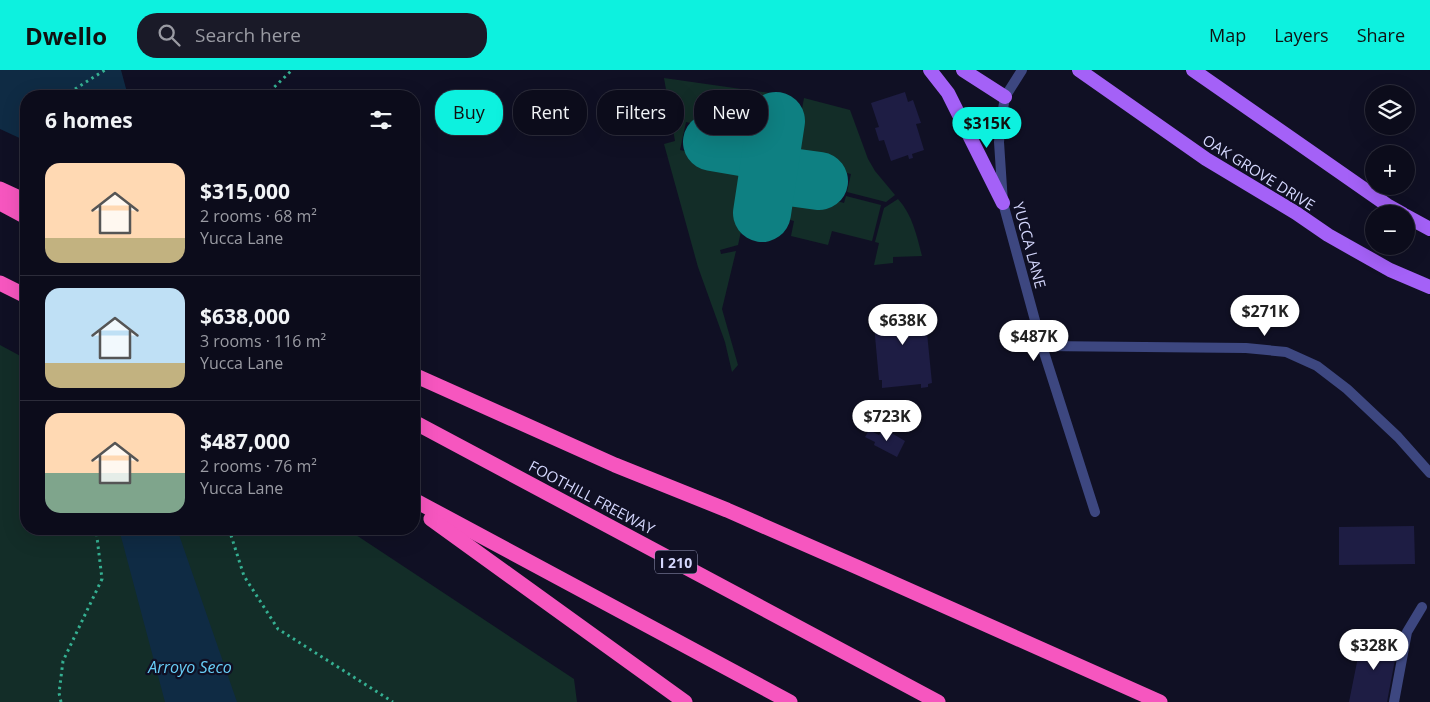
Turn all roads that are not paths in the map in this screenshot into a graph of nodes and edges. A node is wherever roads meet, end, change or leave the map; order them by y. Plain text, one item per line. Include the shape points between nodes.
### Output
1 (930, 70) edge
2 (963, 70) edge
3 (1022, 70) edge
4 (1079, 70) edge
5 (1193, 70) edge
6 (1005, 97) junction
7 (0, 189) edge
8 (20, 198) edge
9 (0, 203) edge
10 (1003, 203) junction
11 (1387, 205) edge
12 (20, 214) edge
13 (1415, 221) edge
14 (1430, 229) edge
15 (0, 283) edge
16 (1430, 287) edge
17 (20, 293) edge
18 (1042, 346) junction
19 (420, 378) edge
20 (420, 425) edge
21 (1430, 474) edge
22 (420, 503) edge
23 (420, 510) edge
24 (1095, 512) dead end
25 (1422, 607) dead end
26 (685, 702) edge
27 (790, 702) edge
28 (938, 702) edge
29 (1160, 702) edge
30 (1394, 702) edge

1 - 10 main road via 948,93
2 - 6 main road
3 - 6 street, YUCCA LANE
4 - 16 main road, OAK GROVE DRIVE via 1206,159 1328,235 1390,270
5 - 11 main road
6 - 10 street, YUCCA LANE via 999,142
7 - 8 highway
9 - 12 highway
10 - 18 street, YUCCA LANE
13 - 14 main road
15 - 17 highway
18 - 21 street via 1246,348 1286,352 1316,366 1347,389 1398,437
18 - 24 street, YUCCA LANE
19 - 29 highway via 615,465 840,559
20 - 28 highway, FOOTHILL FREEWAY / I 210
22 - 27 highway
23 - 26 highway
25 - 30 street via 1408,632

